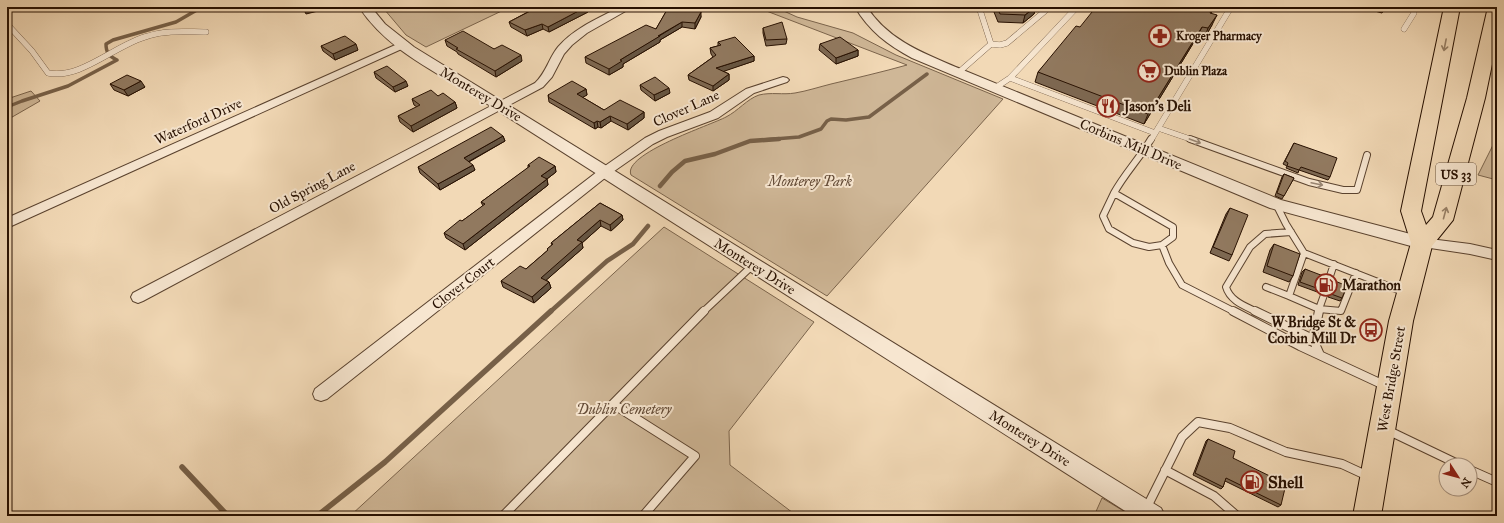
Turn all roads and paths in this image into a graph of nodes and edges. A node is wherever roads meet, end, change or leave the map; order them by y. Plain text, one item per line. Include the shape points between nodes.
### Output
1 (365, 7) edge
2 (861, 7) edge
3 (979, 7) edge
4 (1045, 7) edge
5 (1077, 7) edge
6 (1231, 7) edge
7 (1414, 7) edge
8 (1452, 7) edge
9 (1496, 7) edge
10 (626, 8) edge
11 (7, 24) edge
12 (1404, 29) dead end
13 (206, 32) dead end
14 (992, 44) junction
15 (402, 46) junction
16 (958, 73) junction
17 (1010, 78) junction
18 (783, 80) dead end
19 (995, 88) junction
20 (501, 106) junction
21 (1156, 130) junction
22 (1145, 150) junction
23 (1367, 155) dead end
24 (606, 171) junction
25 (1113, 192) junction
26 (1276, 204) junction
27 (7, 223) edge
28 (1291, 232) junction
29 (1422, 243) junction
30 (1162, 245) junction
31 (1304, 253) junction
32 (1497, 255) edge
33 (1334, 264) junction
34 (754, 265) junction
35 (1356, 273) junction
36 (1328, 282) edge
37 (1266, 287) dead end
38 (1408, 294) junction
39 (1324, 295) dead end
40 (1289, 296) junction
41 (138, 297) dead end
42 (1320, 309) junction
43 (1313, 339) junction
44 (1320, 355) junction
45 (1390, 388) junction
46 (321, 394) dead end
47 (613, 404) junction
48 (1383, 428) junction
49 (1443, 457) edge
50 (1165, 470) junction
51 (1478, 474) edge
52 (1374, 478) junction
53 (1497, 482) edge
54 (1149, 513) edge
55 (503, 516) edge
56 (643, 516) edge
57 (1237, 516) edge
58 (1367, 516) edge

1 - 15 street, Monterey Drive via 372,19
2 - 16 street, Corbins Mill Drive via 867,18 894,42
3 - 14 lane
4 - 14 lane via 1046,11 1007,43
5 - 17 lane
6 - 21 lane
7 - 12 lane via 1414,13
8 -> 29 main road, US 33 via 1411,211
29 -> 9 main road, West Bridge Street / US 33 via 1443,220 1476,98
10 - 20 street, Old Spring Lane via 569,42 558,54 544,81
11 - 13 lane via 48,73 54,74 66,74 146,36 163,32
14 - 16 lane
15 - 20 street, Monterey Drive
15 - 27 street, Waterford Drive
16 - 19 street, Corbins Mill Drive
17 - 19 lane
17 - 21 lane
18 - 24 street, Clover Lane via 750,91 714,115 649,141
19 - 22 street, Corbins Mill Drive
20 - 24 street, Monterey Drive
20 - 41 street, Old Spring Lane
21 - 22 lane
21 -> 23 lane via 1310,182 1343,190 1357,190
22 - 25 lane
22 - 26 street, Corbins Mill Drive
24 - 34 street, Monterey Drive
24 - 46 street, Clover Court
25 - 30 lane via 1173,227 1173,237
25 - 30 lane via 1104,216 1109,229 1133,243 1149,247
26 - 28 lane
26 - 29 street, Corbins Mill Drive
28 - 31 lane
28 - 43 lane via 1266,234 1250,247 1226,287 1228,295 1240,304
29 - 32 street
29 - 38 main road, West Bridge Street / US 33
30 - 44 lane via 1182,285
31 - 33 lane
31 - 40 lane
33 - 35 lane
33 - 36 lane
34 - 47 lane via 694,321
34 - 54 street, Monterey Drive
35 - 38 lane
35 - 42 lane via 1341,311
37 - 40 lane
38 - 45 main road, West Bridge Street / US 33
39 - 42 lane
40 - 42 lane
42 - 43 lane
43 - 44 lane
44 - 45 lane
45 - 48 main road, West Bridge Street / US 33
47 - 55 lane
47 - 56 lane via 695,456
48 - 49 lane
48 - 52 main road, West Bridge Street / US 33
50 - 52 lane via 1182,437 1198,422 1230,428 1286,452 1342,464
50 - 54 lane
50 - 57 lane via 1214,496
51 - 53 lane
52 - 58 main road, West Bridge Street / US 33

